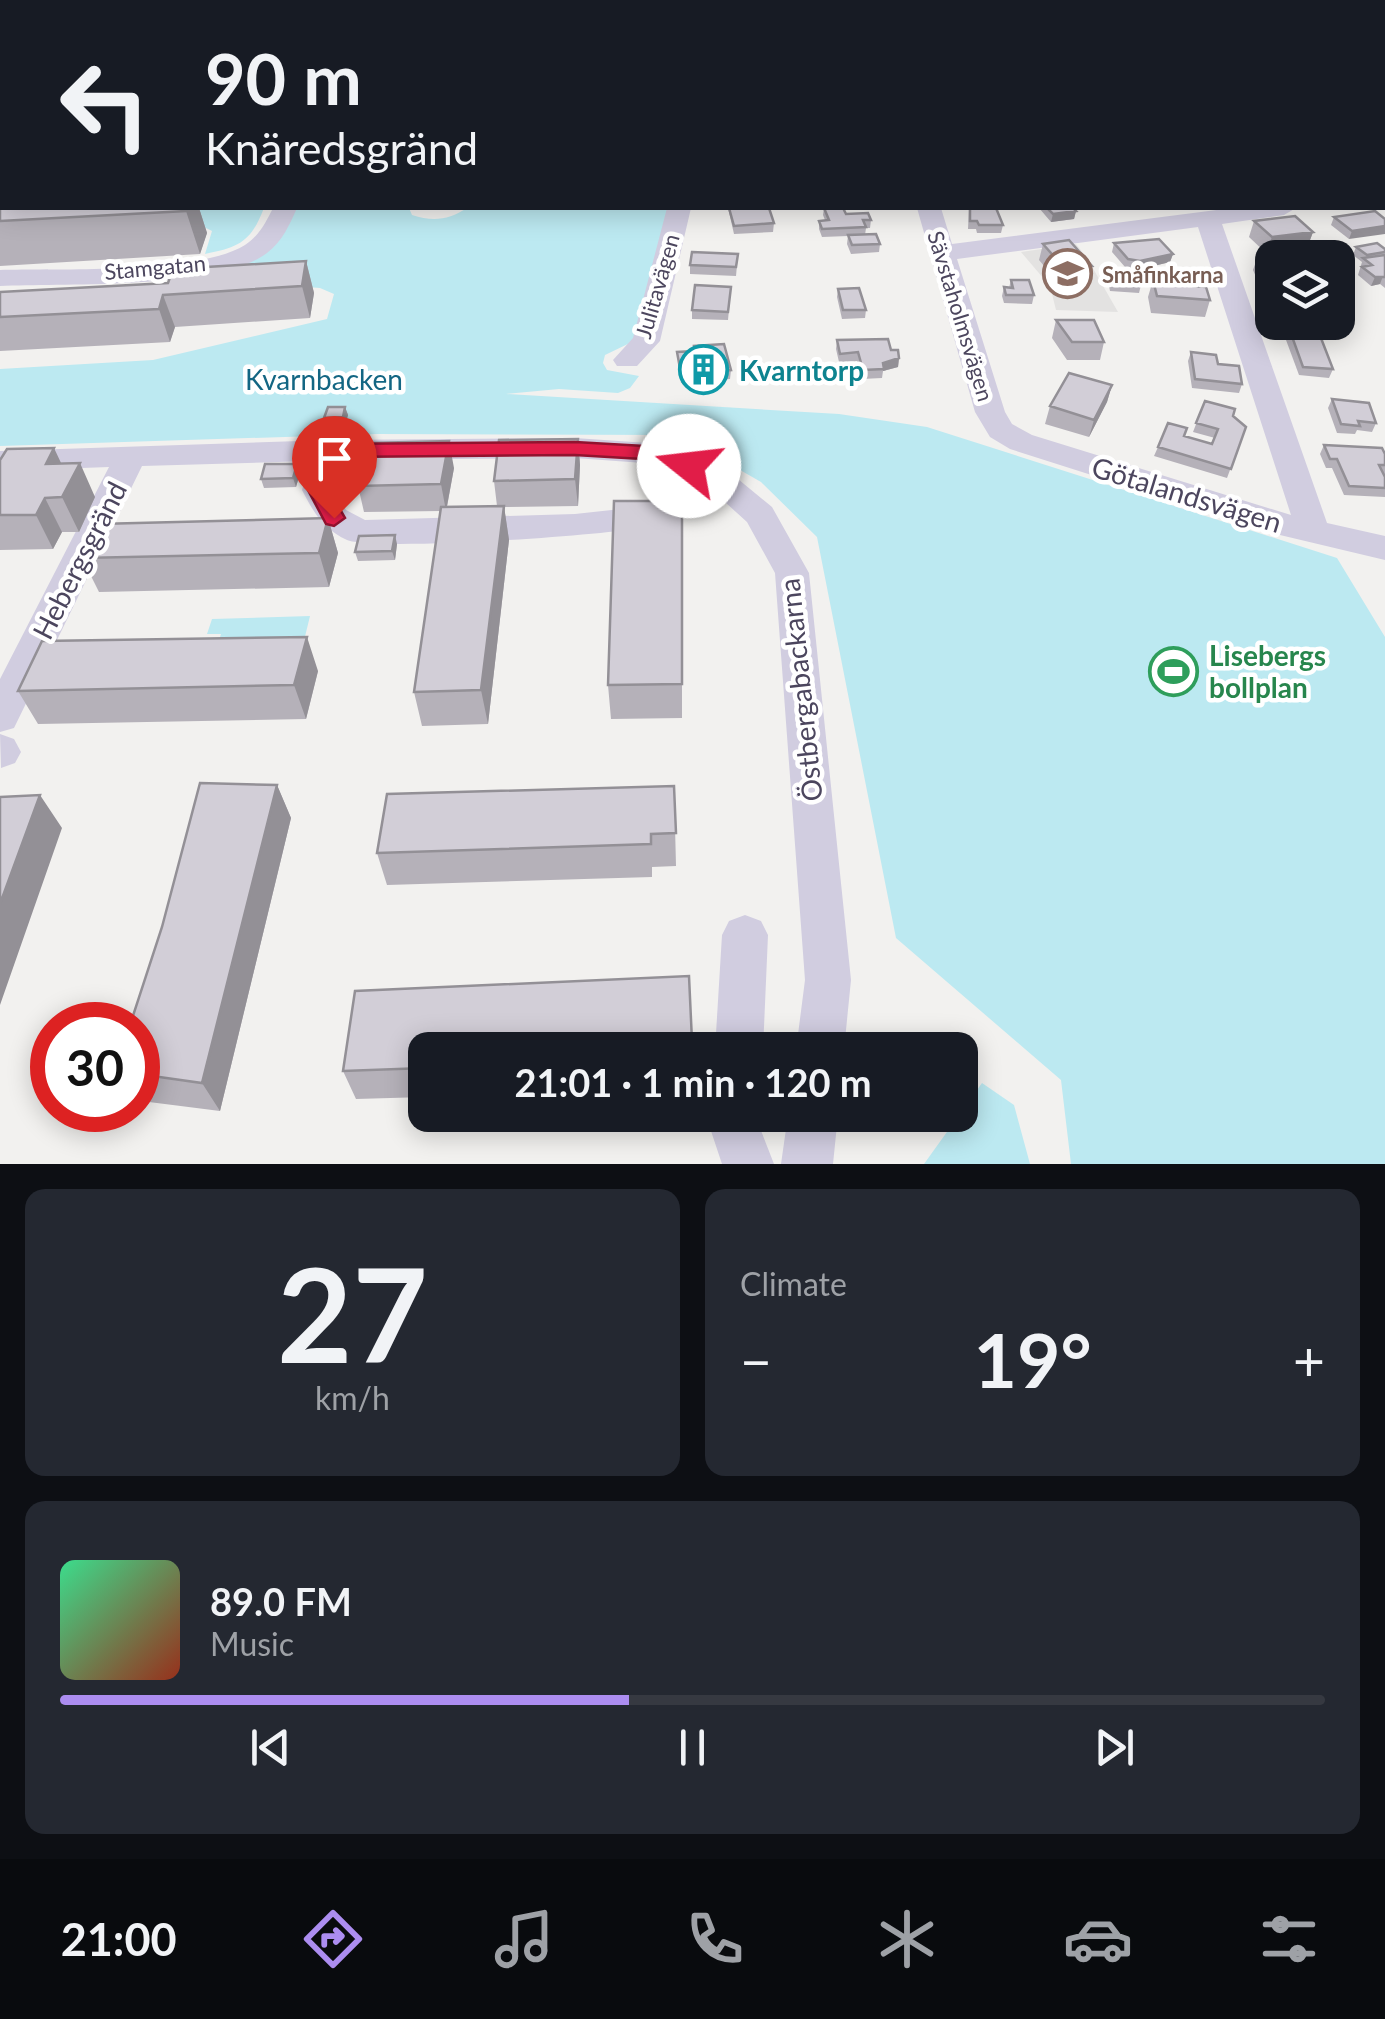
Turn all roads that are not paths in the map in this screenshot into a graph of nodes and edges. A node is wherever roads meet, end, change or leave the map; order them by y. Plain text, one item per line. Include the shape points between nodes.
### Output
1 (284, 210) edge
2 (679, 210) edge
3 (930, 210) edge
4 (1269, 210) edge
5 (1208, 218) junction
6 (942, 253) junction
7 (0, 278) edge
8 (627, 360) dead end
9 (996, 422) joint
10 (330, 450) junction
11 (132, 456) junction
12 (0, 460) edge
13 (630, 518) edge
14 (1313, 532) junction
15 (1385, 548) edge
16 (0, 717) edge
17 (746, 934) dead end
18 (740, 1032) edge
19 (822, 1032) edge
20 (736, 1132) edge
21 (811, 1132) edge
22 (748, 1164) edge
23 (807, 1164) edge

1 - 7 street, Stamgatan via 271,238 246,256 192,266
2 - 8 street, Julitavägen via 646,341
3 - 6 street, Sävstaholmsvägen
4 - 5 street
5 - 6 street
5 - 14 street
6 - 9 street, Sävstaholmsvägen
9 - 14 street, Götalandsvägen via 1022,442
10 - 11 street, Östbergabackarna
10 - 13 street via 318,490 334,518 360,532
10 - 19 street, Östbergabackarna via 662,454 716,477 760,515 792,573 828,980
11 - 12 street, Östbergabackarna
11 - 16 street, Hebergsgränd
14 - 15 street, Götalandsvägen
17 - 18 street
20 - 22 street
21 - 23 street

